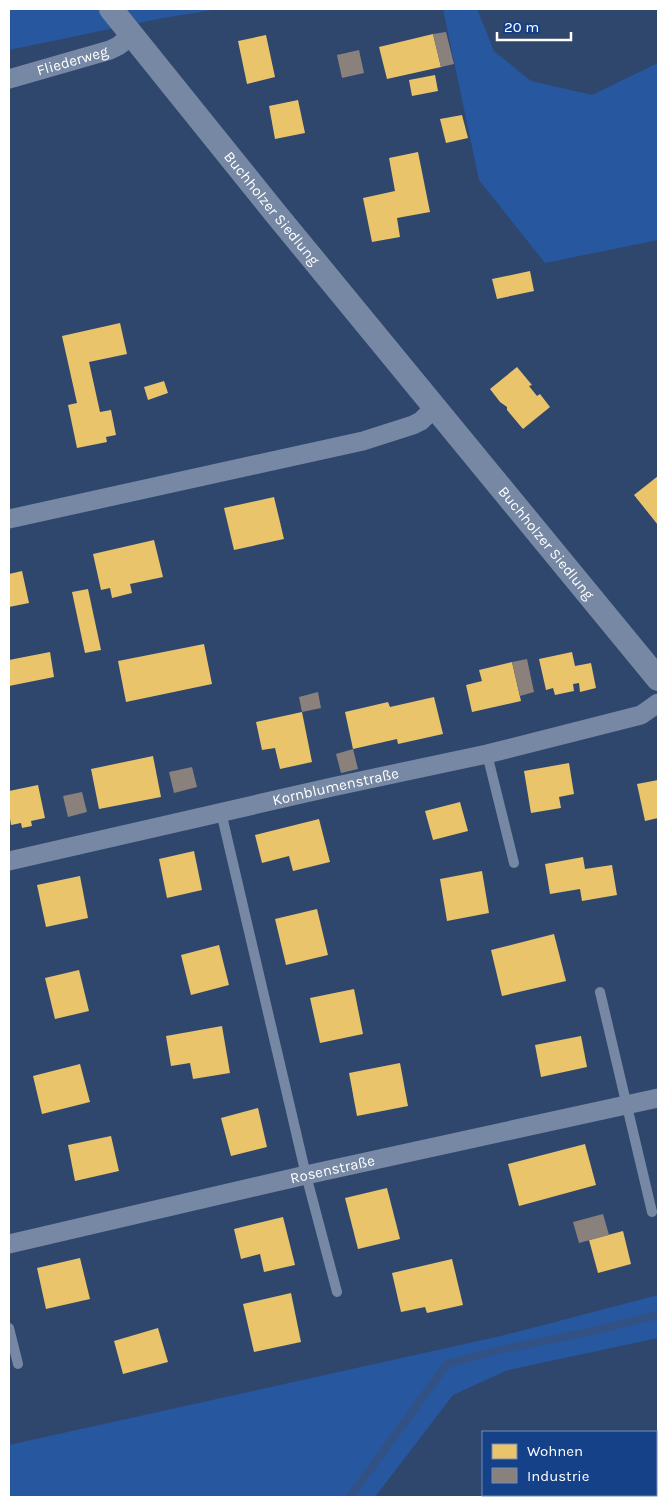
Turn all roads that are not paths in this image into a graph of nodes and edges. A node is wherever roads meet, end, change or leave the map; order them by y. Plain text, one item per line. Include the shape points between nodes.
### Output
1 (111, 9) edge
2 (133, 35) junction
3 (9, 79) edge
4 (435, 408) junction
5 (9, 518) edge
6 (658, 679) edge
7 (658, 703) edge
8 (487, 754) junction
9 (221, 812) junction
10 (9, 861) edge
11 (514, 863) dead end
12 (600, 992) dead end
13 (658, 1098) edge
14 (626, 1105) junction
15 (306, 1175) junction
16 (652, 1212) dead end
17 (9, 1244) edge
18 (337, 1292) dead end
19 (9, 1328) edge
20 (18, 1364) dead end

1 - 2 street, Buchholzer Siedlung
2 - 3 street, Fliederweg via 110,50
2 - 4 street, Buchholzer Siedlung
4 - 5 street via 413,425 363,441
4 - 6 street, Buchholzer Siedlung
7 - 8 street, Kornblumenstraße via 641,715
8 - 9 street, Kornblumenstraße
8 - 11 lane
9 - 10 street, Kornblumenstraße
9 - 15 lane
12 - 14 lane
13 - 14 street, Rosenstraße
14 - 15 street, Rosenstraße
14 - 16 lane
15 - 17 street, Rosenstraße
15 - 18 lane
19 - 20 lane

